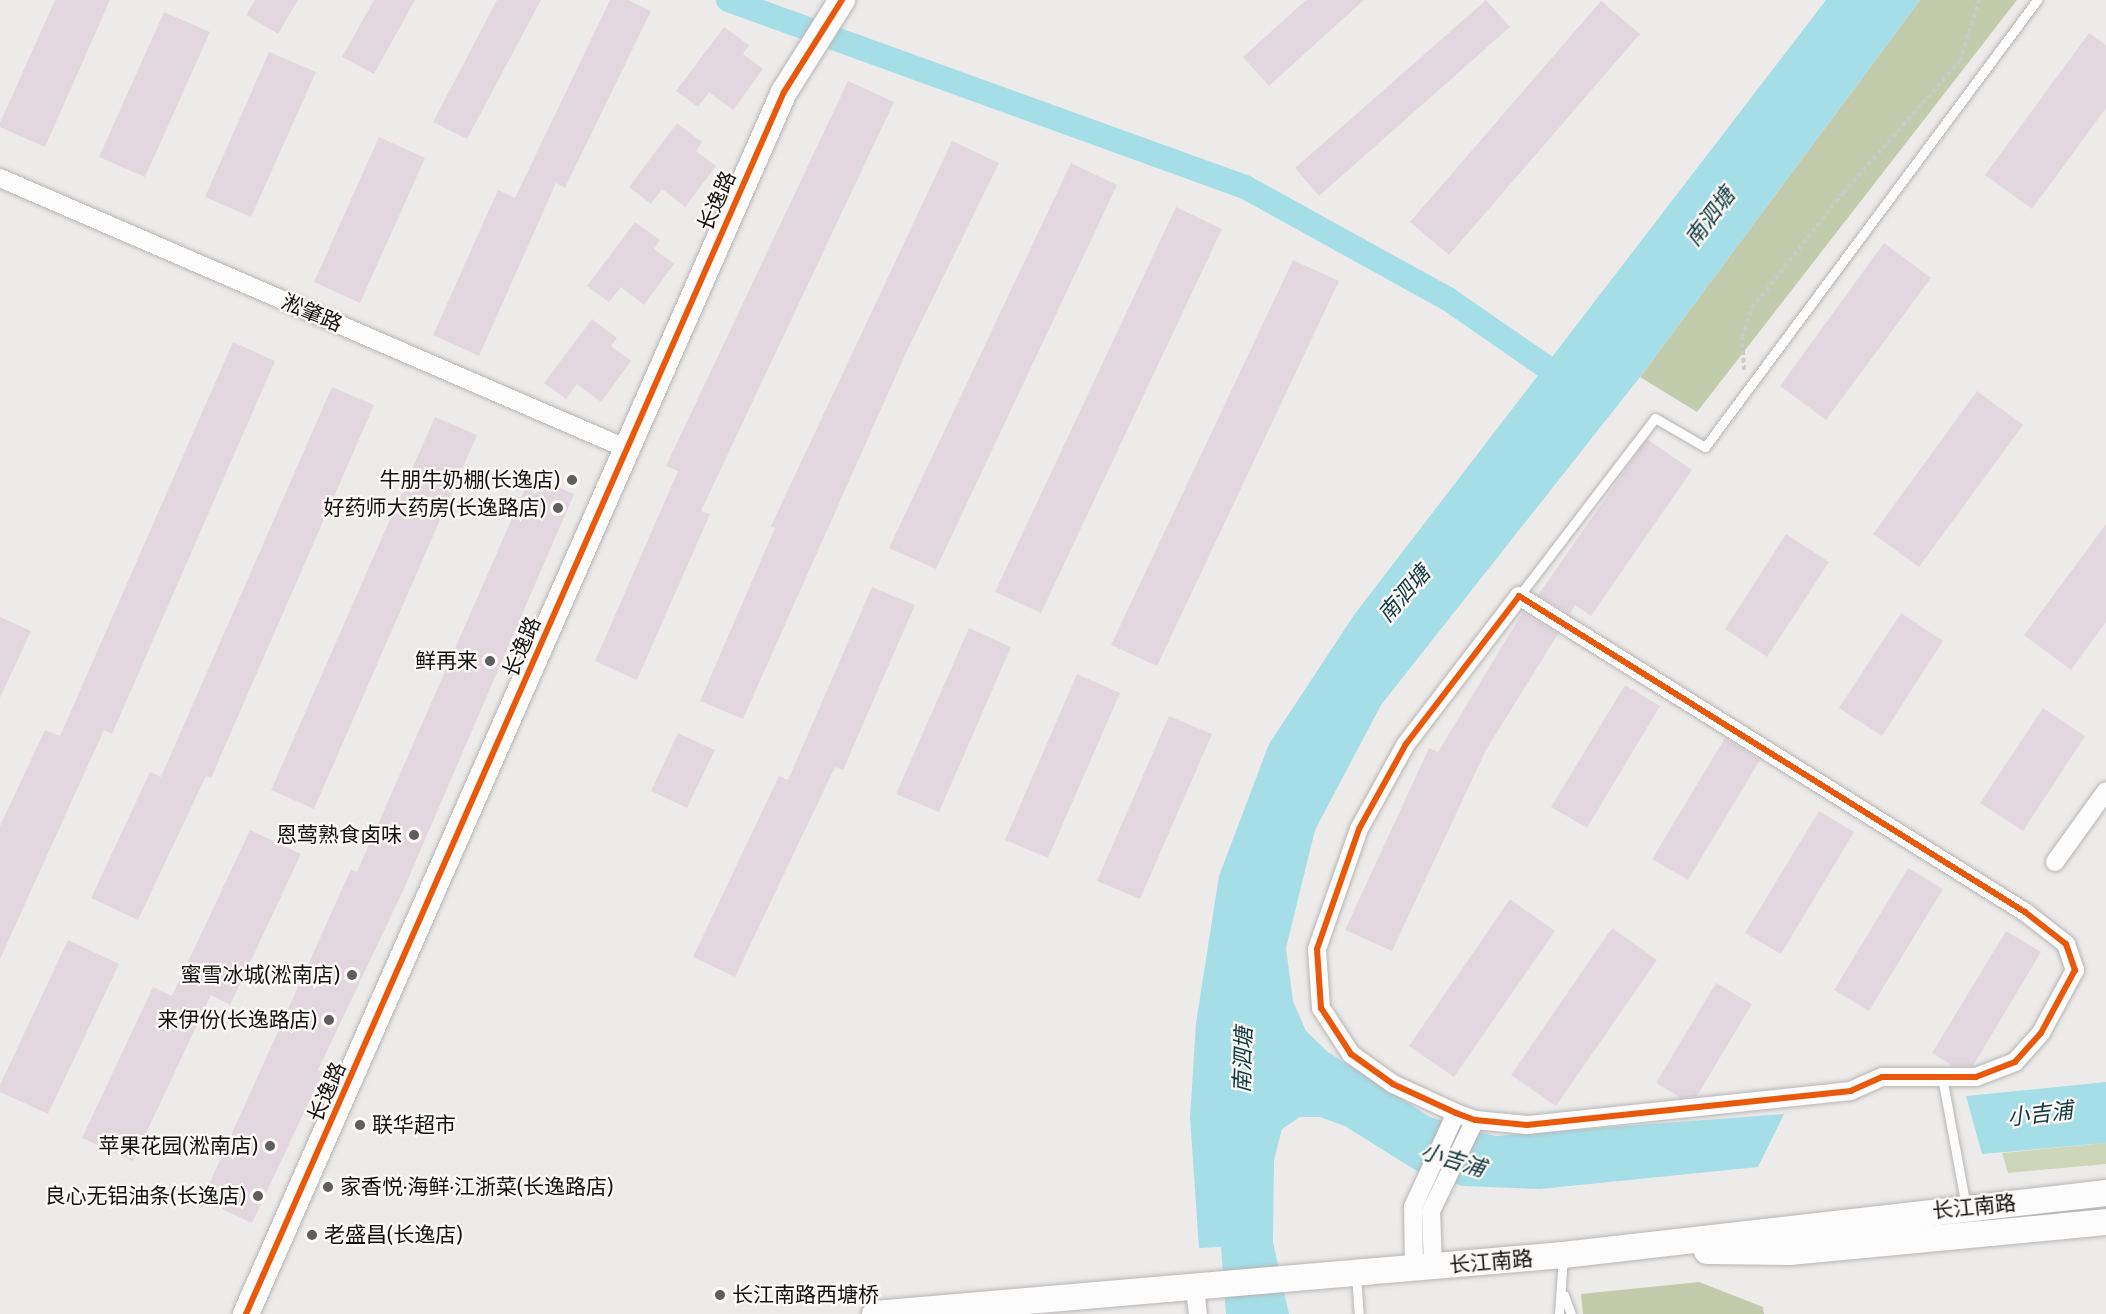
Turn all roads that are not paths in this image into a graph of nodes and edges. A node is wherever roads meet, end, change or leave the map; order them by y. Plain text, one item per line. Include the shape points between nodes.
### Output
1 (842, 0) edge
2 (2037, 0) edge
3 (0, 178) edge
4 (625, 448) junction
5 (1519, 596) junction
6 (2106, 791) edge
7 (2055, 862) dead end
8 (1942, 1077) junction
9 (1456, 1113) junction
10 (1475, 1120) junction
11 (1456, 1134) junction
12 (2106, 1193) edge
13 (1966, 1207) junction
14 (2106, 1222) edge
15 (1620, 1249) junction
16 (1563, 1255) junction
17 (1424, 1268) junction
18 (1348, 1275) junction
19 (1195, 1287) junction
20 (1564, 1295) junction
21 (246, 1314) edge
22 (875, 1314) edge
23 (1198, 1314) edge
24 (1359, 1314) edge
25 (1559, 1314) edge
26 (1571, 1314) edge

1 - 4 main road, 长逸路 via 784,92
2 - 5 lane via 1705,447 1655,418
3 - 4 street, 淞肇路
4 - 21 main road, 长逸路
5 - 8 street via 2025,912 2066,945 2075,970 2041,1033 2015,1062 1976,1077
5 - 9 street via 1407,744 1359,829 1317,949 1321,1008 1351,1054 1393,1084
6 - 7 street
8 - 10 street via 1882,1077 1851,1091 1527,1125
8 - 13 lane
9 - 10 street
9 - 11 street
10 - 11 street
11 - 17 street via 1433,1204
11 - 17 street via 1417,1195
12 - 13 main road, 长江南路
13 - 15 main road, 长江南路
14 - 15 main road via 1790,1252
15 - 16 main road, 长江南路
16 - 17 main road, 长江南路
16 - 20 lane
17 - 18 main road, 长江南路
18 - 19 main road, 长江南路
18 - 24 lane
19 - 22 main road, 长江南路
19 - 23 street
20 - 25 lane
20 - 26 lane

